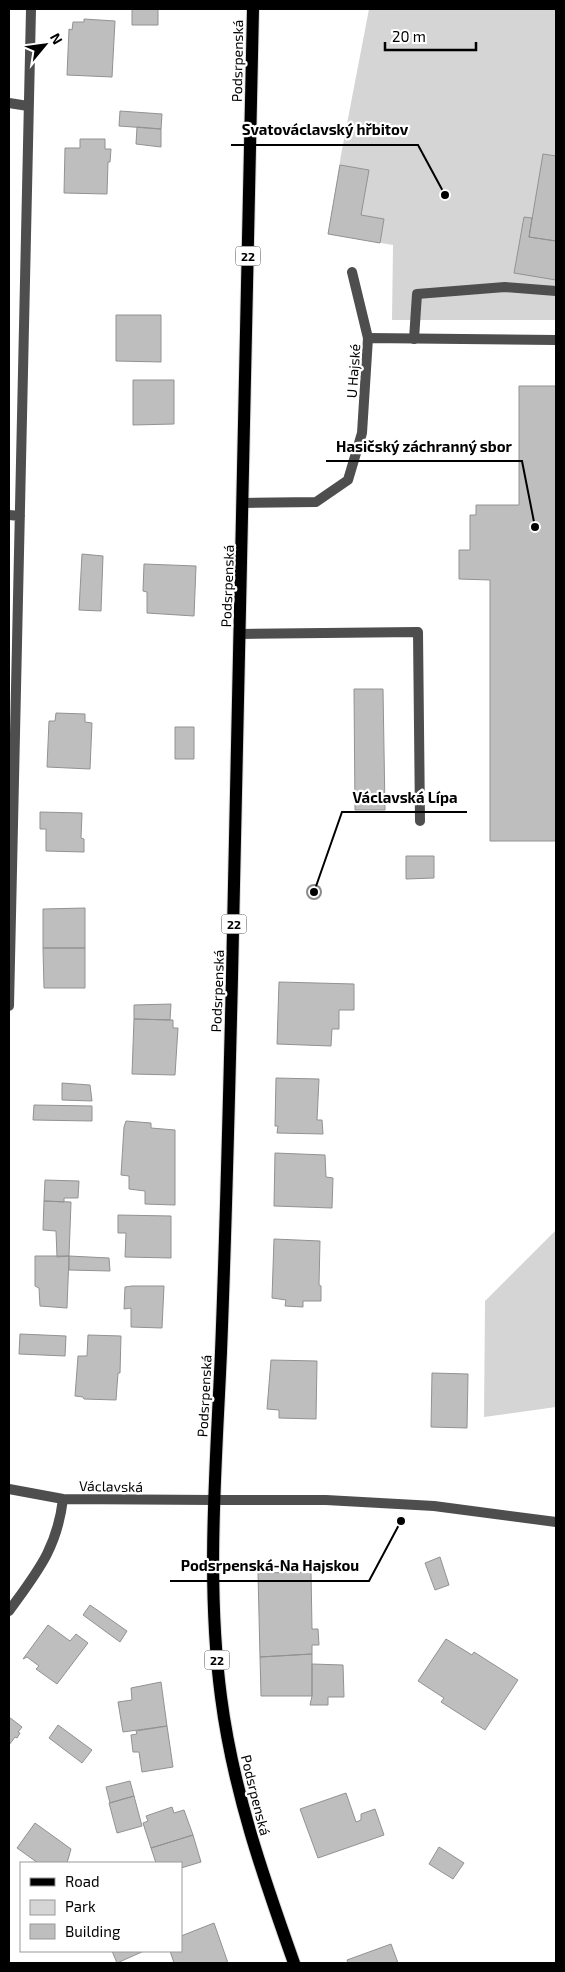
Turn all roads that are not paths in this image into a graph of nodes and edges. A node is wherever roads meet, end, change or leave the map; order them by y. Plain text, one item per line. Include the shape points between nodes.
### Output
1 (32, 9) edge
2 (253, 9) edge
3 (9, 104) edge
4 (28, 106) junction
5 (352, 272) dead end
6 (556, 291) edge
7 (368, 338) junction
8 (414, 339) junction
9 (556, 340) edge
10 (244, 503) junction
11 (9, 515) edge
12 (20, 516) junction
13 (241, 634) junction
14 (420, 822) dead end
15 (9, 1006) edge
16 (9, 1489) edge
17 (62, 1499) junction
18 (214, 1500) junction
19 (556, 1522) edge
20 (9, 1611) edge
21 (294, 1963) edge

1 - 4 street
2 - 10 main road, Podsrpenská / 22
3 - 4 street
4 - 12 street
5 - 7 street
6 - 8 street via 505,287 417,294
7 - 8 street, U Hajské
7 - 10 street, U Hajské via 362,433 348,480 316,502
8 - 9 street, U Hajské
10 - 13 main road, Podsrpenská / 22
11 - 12 street
12 - 15 street
13 - 14 street via 418,632
13 - 18 main road, Podsrpenská / 22
16 - 17 street, Václavská
17 - 18 street, Václavská
17 - 20 street via 61,1517 51,1548
18 - 19 street, Václavská via 326,1500 434,1506
18 - 21 main road, Podsrpenská / 22 via 216,1648 232,1766 260,1866

